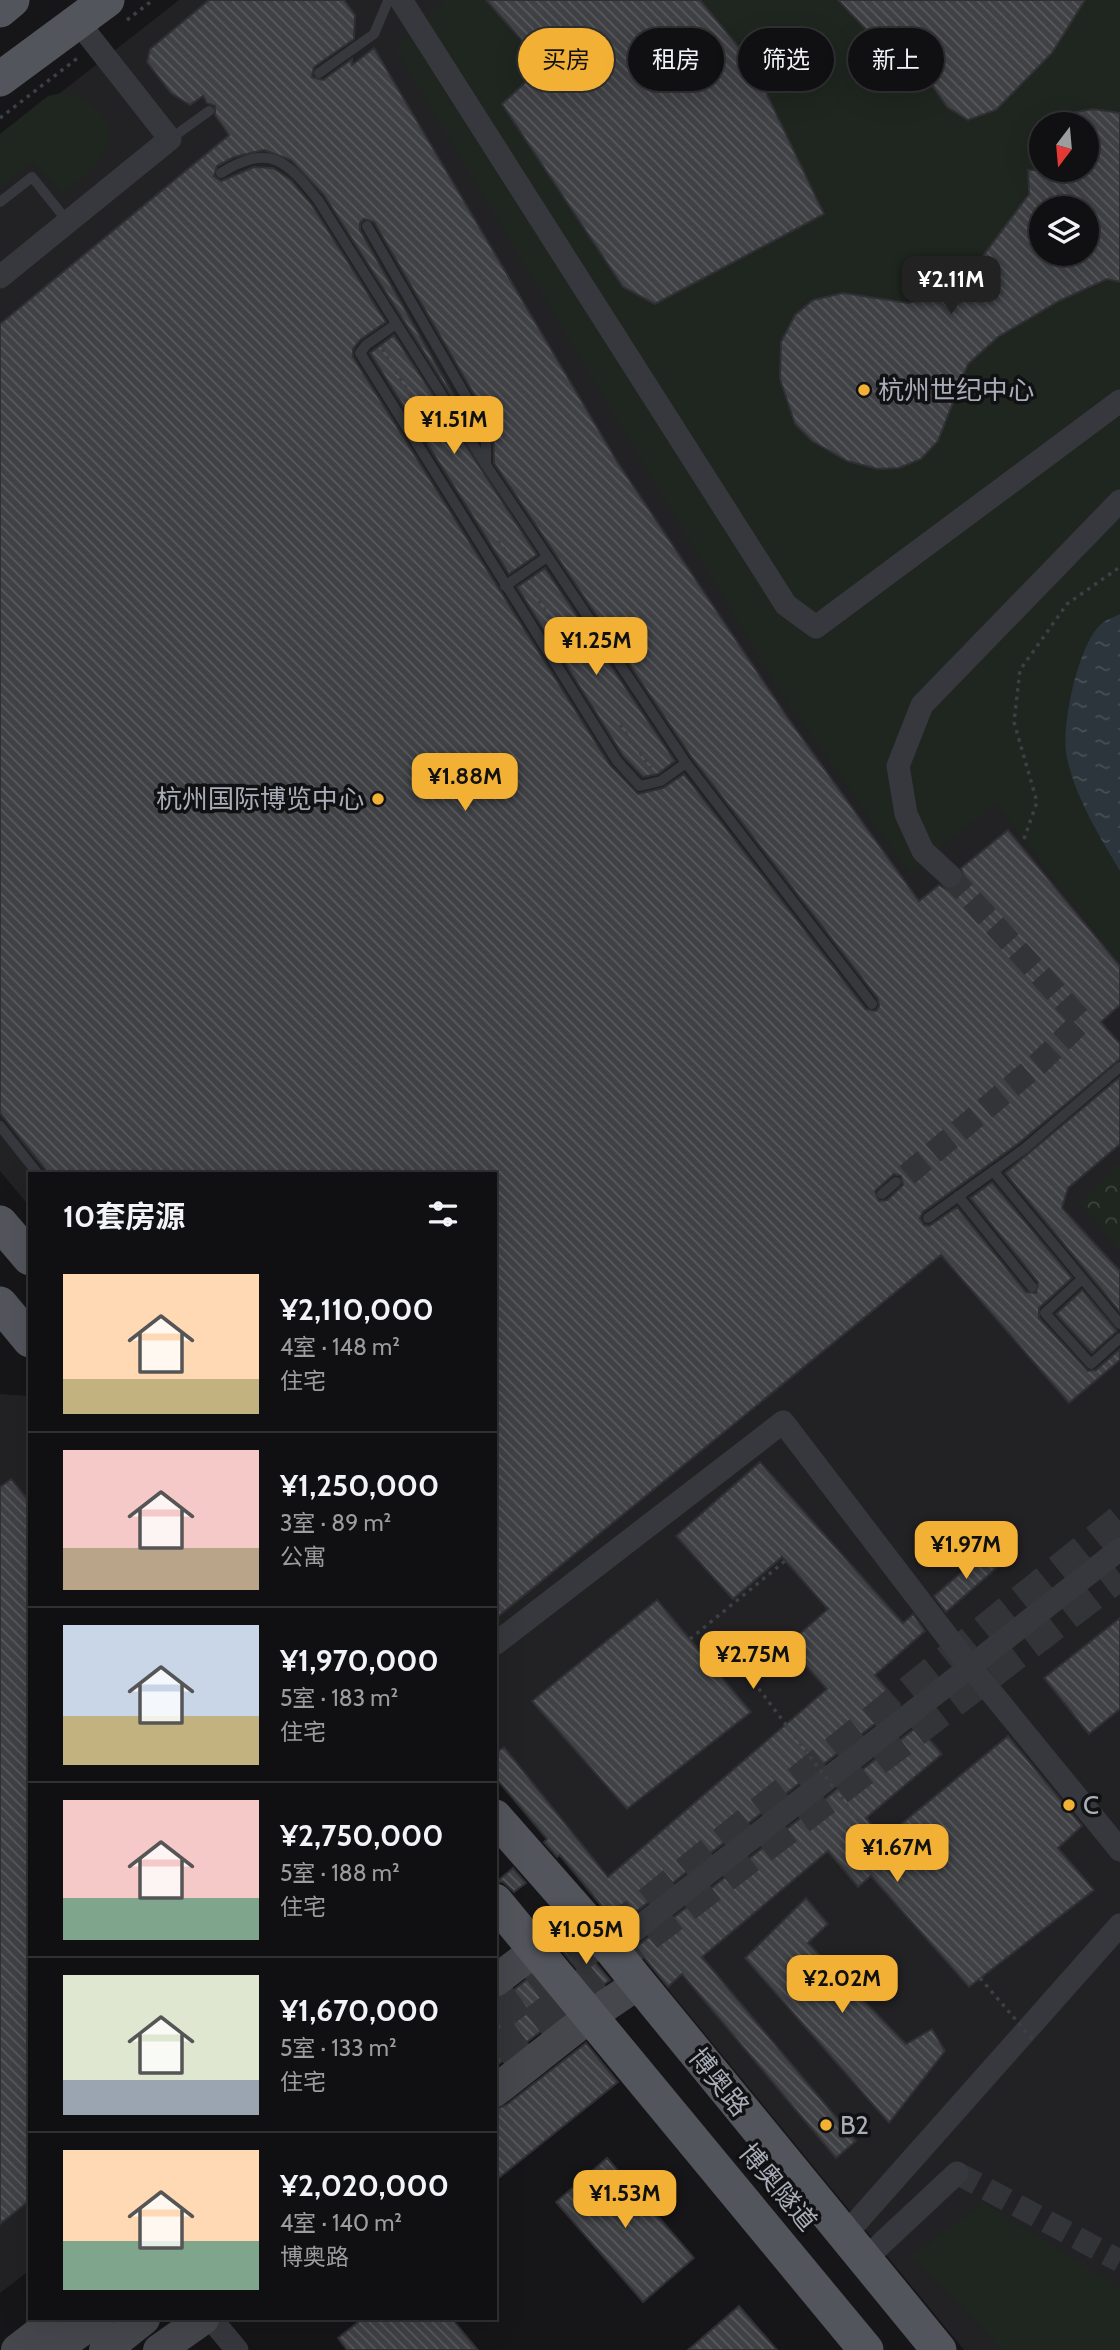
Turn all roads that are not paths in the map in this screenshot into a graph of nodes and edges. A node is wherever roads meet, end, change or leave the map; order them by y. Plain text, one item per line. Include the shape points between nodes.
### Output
1 (12, 0) edge
2 (107, 0) edge
3 (391, 0) edge
4 (401, 0) edge
5 (0, 9) edge
6 (86, 33) junction
7 (319, 73) dead end
8 (0, 79) edge
9 (209, 111) dead end
10 (170, 139) junction
11 (221, 173) dead end
12 (0, 202) edge
13 (68, 222) junction
14 (367, 226) dead end
15 (3, 269) edge
16 (396, 324) junction
17 (1120, 401) edge
18 (486, 465) junction
19 (1120, 501) edge
20 (547, 557) junction
21 (505, 586) junction
22 (686, 763) junction
23 (950, 876) tunnel mouth
24 (872, 1004) dead end
25 (1120, 1068) edge
26 (0, 1126) edge
27 (993, 1171) junction
28 (36, 1172) edge
29 (896, 1182) tunnel mouth
30 (882, 1194) dead end
31 (958, 1196) junction
32 (928, 1218) dead end
33 (0, 1223) edge
34 (28, 1256) edge
35 (1082, 1279) junction
36 (1032, 1287) dead end
37 (1120, 1324) edge
38 (1120, 1338) edge
39 (1120, 1549) edge
40 (497, 1642) edge
41 (969, 1665) junction
42 (497, 1819) edge
43 (1120, 1850) edge
44 (497, 1903) edge
45 (580, 1916) junction
46 (1120, 1925) edge
47 (611, 1949) junction
48 (536, 1950) junction
49 (497, 1979) edge
50 (630, 1990) junction
51 (589, 2017) junction
52 (497, 2089) edge
53 (957, 2173) dead end
54 (757, 2219) junction
55 (855, 2247) junction
56 (56, 2320) edge
57 (97, 2320) edge
58 (143, 2320) edge
59 (201, 2320) edge
60 (212, 2320) edge
61 (18, 2350) edge
62 (54, 2350) edge
63 (105, 2350) edge
64 (159, 2350) edge
65 (237, 2350) edge
66 (866, 2350) edge
67 (892, 2350) edge
68 (914, 2350) edge
69 (939, 2350) edge

1 - 5 main road
2 - 6 main road
3 - 7 lane via 374,34
4 - 17 street via 786,605 816,627
6 - 8 main road
6 - 10 street
9 - 10 lane
10 - 13 street
11 - 16 lane via 244,159 274,158 298,175
12 - 13 lane via 32,177
13 - 15 street
14 - 18 lane via 486,431
16 - 18 lane
16 - 21 lane via 360,353
18 - 20 lane
19 - 23 street via 922,705 898,766 906,814 923,851
20 - 21 lane
20 - 22 lane
21 - 22 lane via 617,761 640,786 661,781
22 - 24 lane
25 - 27 lane
26 - 28 lane
27 - 31 lane
27 - 35 lane
29 - 30 lane
31 - 32 lane
31 - 36 lane
33 - 34 main road
35 - 37 lane
35 - 38 lane via 1045,1313 1091,1364
39 - 41 street
40 - 41 street via 783,1422
41 - 43 street
41 - 47 street
42 - 45 main road, 博奥路
44 - 48 main road
45 - 47 main road, 博奥路
45 - 48 main road
45 - 50 main road, 博奥隧道
46 - 55 street
47 - 50 main road, 博奥路
48 - 49 main road
48 - 51 main road
50 - 51 main road
50 - 55 main road, 博奥路
50 - 68 main road, 博奥隧道
51 - 52 main road
51 - 54 main road
53 - 55 street
54 - 66 main road
54 - 67 main road, 博奥隧道
55 - 69 main road, 博奥路
56 - 61 main road
57 - 62 main road
58 - 63 main road
59 - 64 main road
60 - 65 street

